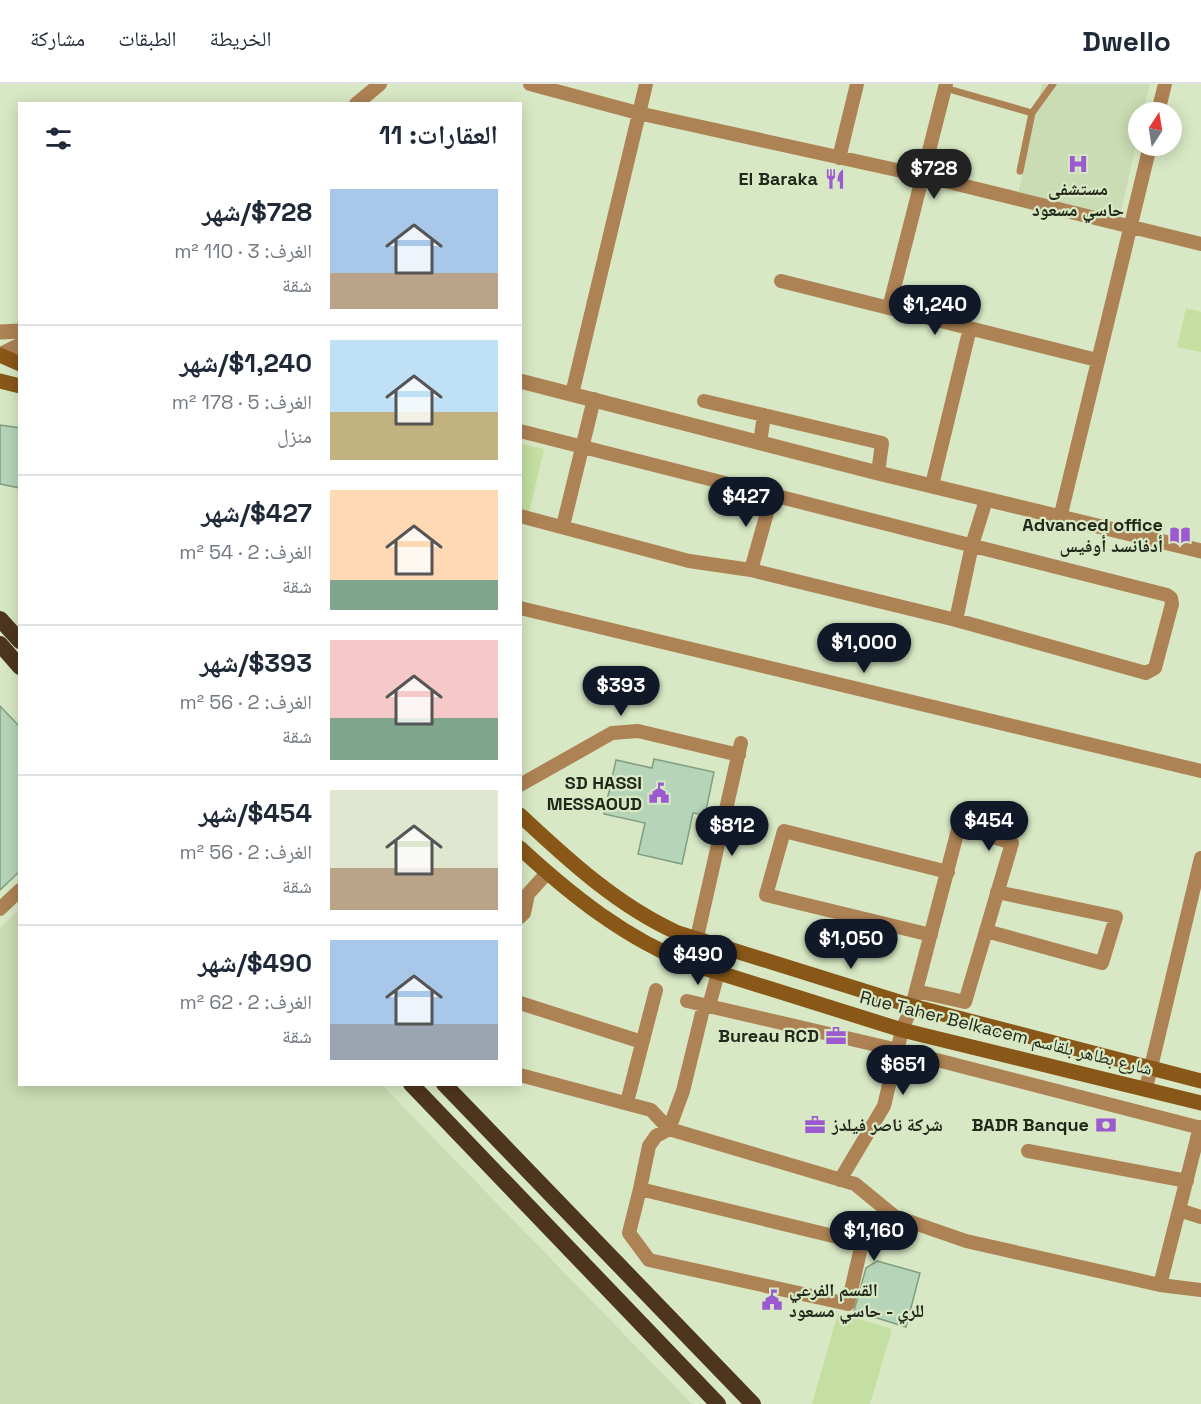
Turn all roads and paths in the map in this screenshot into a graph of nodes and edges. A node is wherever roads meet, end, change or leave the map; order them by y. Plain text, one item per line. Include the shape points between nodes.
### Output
1 (380, 84) edge
2 (530, 84) edge
3 (646, 84) edge
4 (857, 84) edge
5 (1053, 84) edge
6 (1165, 84) edge
7 (945, 86) edge
8 (358, 102) edge
9 (1160, 102) edge
10 (638, 113) junction
11 (1032, 113) junction
12 (1148, 156) edge
13 (839, 158) junction
14 (1020, 171) dead end
15 (924, 176) junction
16 (1130, 227) junction
17 (1201, 244) edge
18 (781, 281) dead end
19 (889, 308) junction
20 (970, 328) junction
21 (18, 331) edge
22 (0, 332) edge
23 (18, 346) edge
24 (0, 355) edge
25 (1097, 360) junction
26 (18, 363) edge
27 (0, 381) edge
28 (522, 381) edge
29 (18, 386) edge
30 (573, 394) junction
31 (594, 399) junction
32 (704, 401) dead end
33 (764, 415) junction
34 (522, 431) edge
35 (760, 443) junction
36 (581, 446) junction
37 (878, 473) junction
38 (932, 485) junction
39 (772, 495) junction
40 (986, 500) junction
41 (522, 516) edge
42 (1060, 518) junction
43 (563, 526) junction
44 (972, 545) junction
45 (1201, 551) edge
46 (751, 570) junction
47 (522, 608) edge
48 (0, 619) edge
49 (956, 620) junction
50 (18, 639) edge
51 (0, 644) edge
52 (18, 665) edge
53 (1201, 771) edge
54 (522, 784) edge
55 (522, 817) edge
56 (522, 850) edge
57 (1201, 858) edge
58 (948, 872) junction
59 (548, 873) junction
60 (18, 892) edge
61 (998, 892) junction
62 (0, 909) edge
63 (522, 916) edge
64 (986, 931) junction
65 (931, 935) junction
66 (698, 940) junction
67 (692, 964) junction
68 (718, 973) junction
69 (656, 990) dead end
70 (914, 998) junction
71 (687, 1001) dead end
72 (522, 1004) edge
73 (706, 1005) junction
74 (902, 1030) junction
75 (642, 1042) junction
76 (898, 1050) junction
77 (1151, 1068) junction
78 (522, 1076) edge
79 (1201, 1081) edge
80 (413, 1086) edge
81 (446, 1086) edge
82 (1146, 1088) junction
83 (627, 1102) junction
84 (1201, 1103) edge
85 (1200, 1128) edge
86 (669, 1129) junction
87 (1028, 1151) dead end
88 (840, 1180) junction
89 (1186, 1181) junction
90 (640, 1189) junction
91 (1179, 1210) junction
92 (894, 1216) junction
93 (1201, 1217) edge
94 (862, 1242) junction
95 (1160, 1285) junction
96 (1201, 1290) edge
97 (718, 1404) edge
98 (753, 1404) edge

1 - 8 street
2 - 10 street
3 - 10 street
4 - 13 street
5 - 11 lane
6 - 9 street
7 - 11 lane
7 - 15 street
10 - 13 street
10 - 30 street
11 - 14 lane
12 - 16 street
13 - 15 street
15 - 16 street
15 - 19 street
16 - 17 street
16 - 25 street
18 - 19 street
19 - 20 street
20 - 25 street
20 - 38 street
21 - 22 street
23 - 24 street
24 - 26 main road
25 - 42 street
27 - 29 main road
28 - 30 street
30 - 31 street
31 - 35 street
31 - 36 street
32 - 33 street
33 - 35 street
33 - 37 street via 882,443
34 - 36 street
35 - 37 street
36 - 39 street
36 - 43 street
37 - 38 street
38 - 40 street
39 - 44 street
39 - 46 street
40 - 42 street
40 - 44 street
41 - 43 street
42 - 45 street
43 - 46 street via 689,561
44 - 49 street
44 - 49 street via 1167,595 1172,604 1155,668 1146,673
46 - 49 street
47 - 53 street
48 - 50 highway
51 - 52 highway
54 - 66 street via 612,733 638,731 740,749
55 - 66 main road, Rue Taher Belkacem شارع بطاهر بلقاسم via 613,895 661,926
56 - 59 main road, Rue Taher Belkacem شارع بطاهر بلقاسم
57 - 77 street
58 - 61 street via 959,826 1012,843
58 - 65 street
58 - 65 street via 784,831 766,895
59 - 63 street via 528,894
59 - 67 main road, Rue Taher Belkacem شارع بطاهر بلقاسم via 628,933 660,952
60 - 62 street
61 - 64 street
61 - 64 street via 1116,917 1101,963
64 - 70 street via 965,1002
65 - 70 street
66 - 67 street
66 - 70 main road, Rue Taher Belkacem شارع بطاهر بلقاسم
67 - 68 main road, Rue Taher Belkacem شارع بطاهر بلقاسم
68 - 73 street
68 - 74 main road, Rue Taher Belkacem شارع بطاهر بلقاسم
69 - 75 street
70 - 74 street
70 - 77 main road, Rue Taher Belkacem شارع بطاهر بلقاسم
71 - 73 street
72 - 75 street
73 - 76 street
73 - 86 street
74 - 76 street
74 - 82 main road, Rue Taher Belkacem شارع بطاهر بلقاسم
75 - 83 street
76 - 85 street
76 - 88 street via 884,1107
77 - 79 main road, Rue Taher Belkacem شارع بطاهر بلقاسم
77 - 82 street
78 - 83 street
80 - 97 highway
81 - 98 highway
82 - 84 main road, Rue Taher Belkacem شارع بطاهر بلقاسم
83 - 86 street via 651,1110
85 - 89 street
86 - 88 street
86 - 90 street via 656,1136 649,1146
87 - 89 street
88 - 92 street via 855,1184
89 - 91 street
90 - 94 street
90 - 94 street via 629,1233 649,1260 848,1304
91 - 93 street
91 - 95 street
92 - 94 street
92 - 95 street via 977,1244
95 - 96 street

